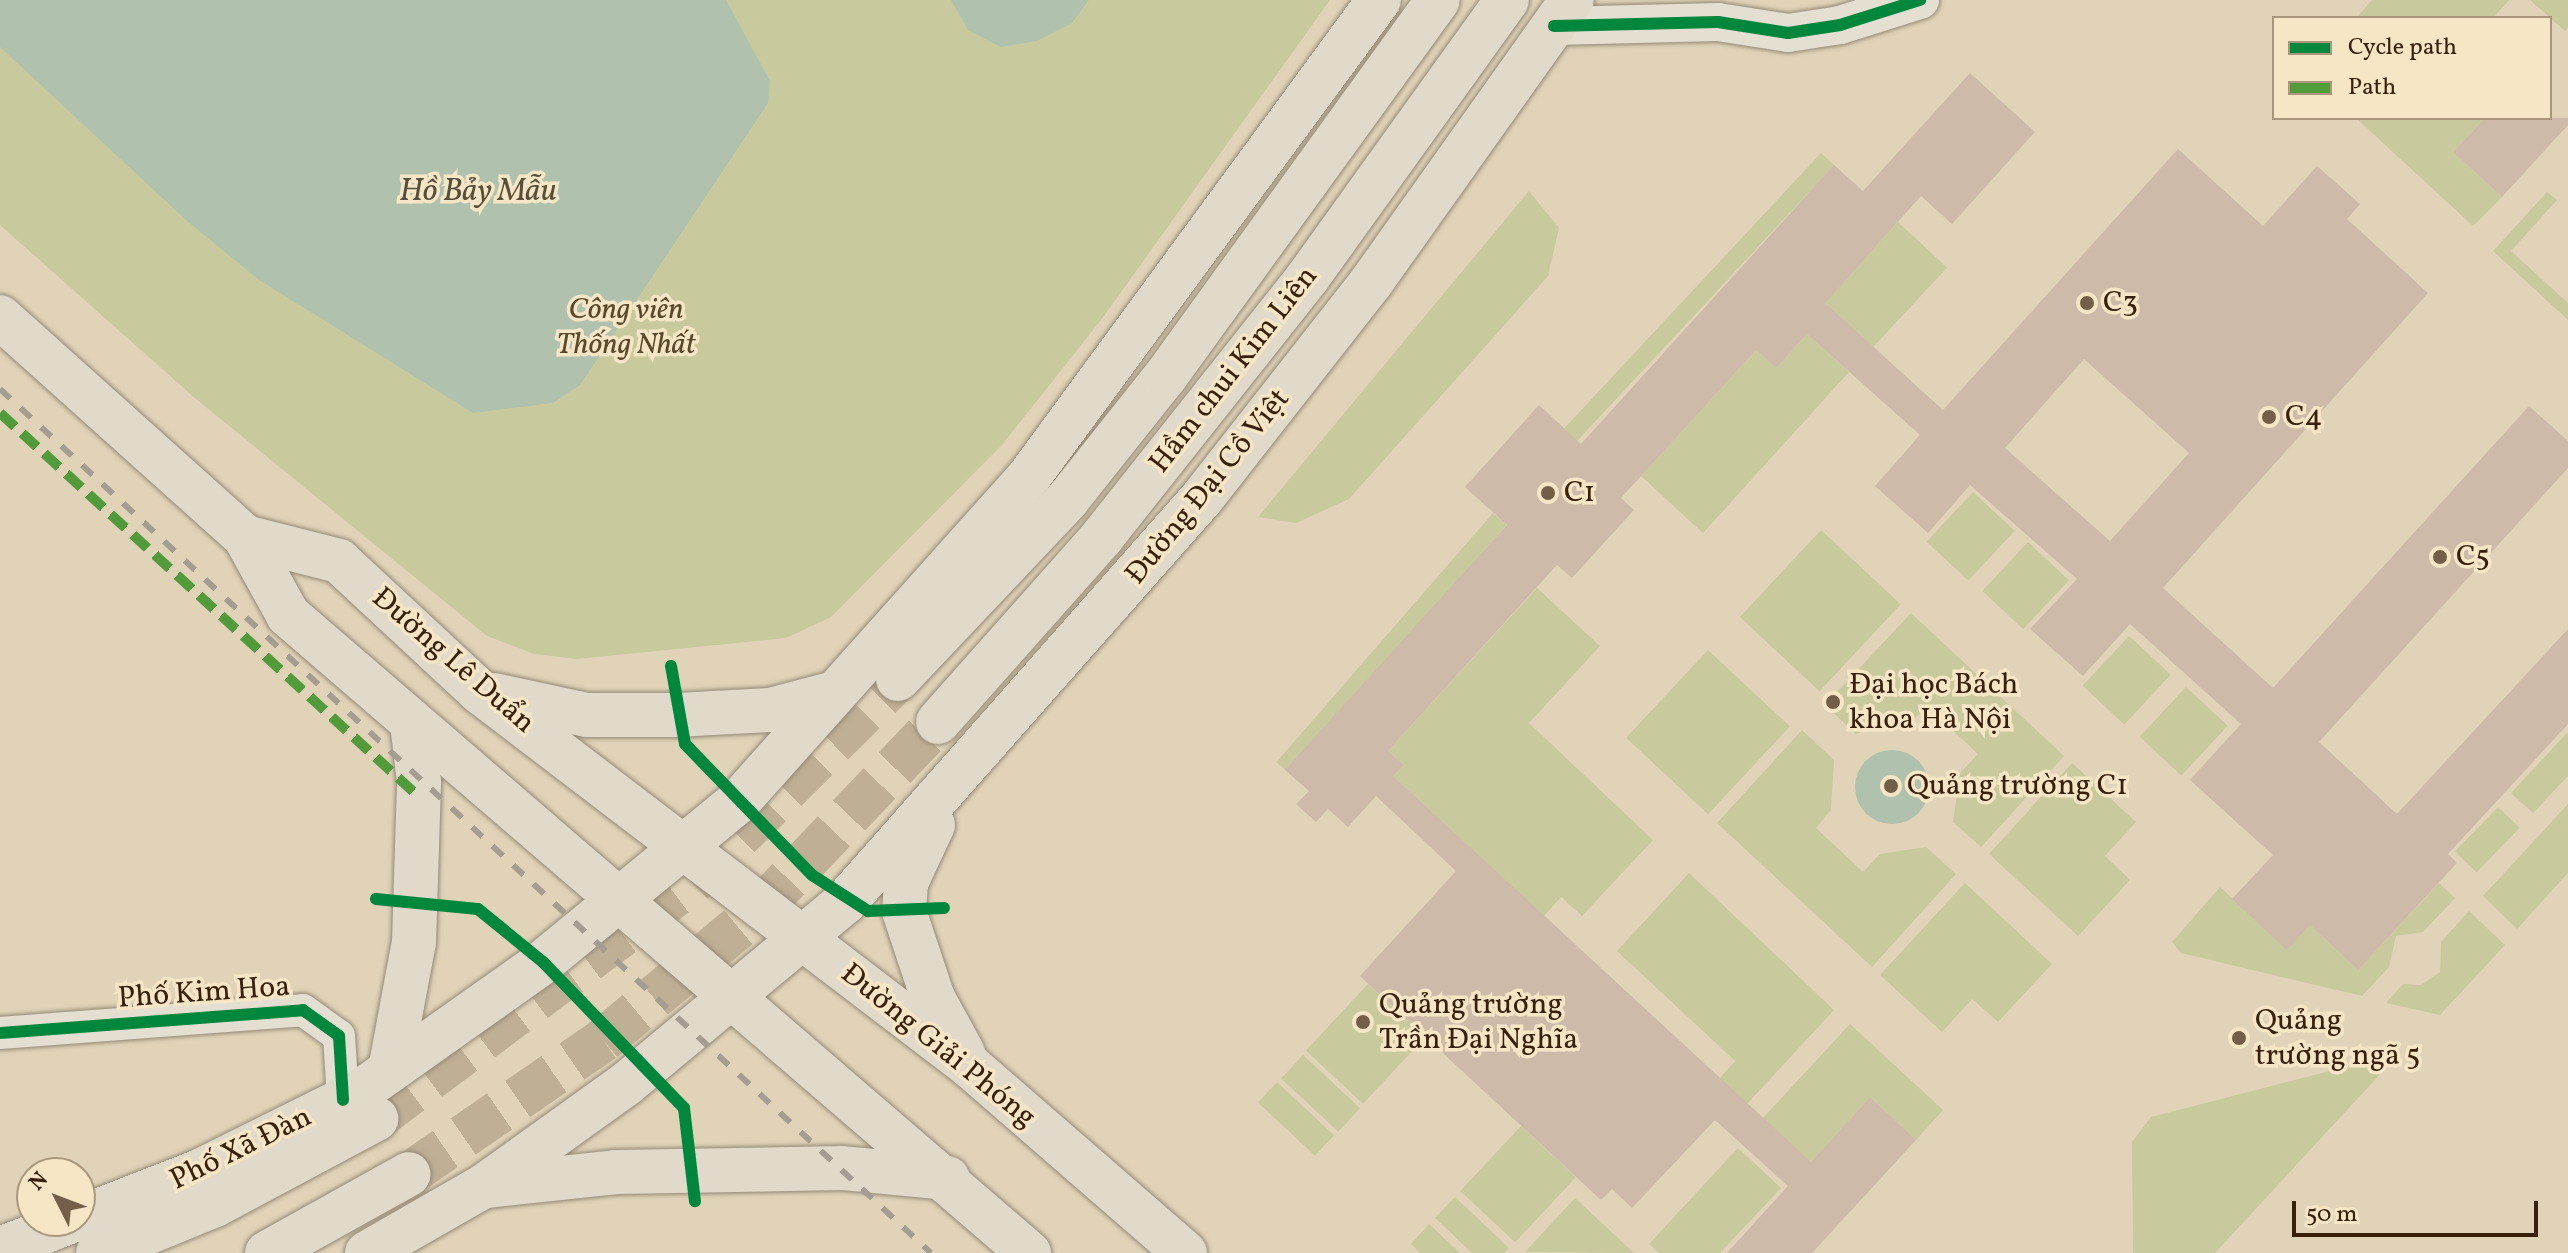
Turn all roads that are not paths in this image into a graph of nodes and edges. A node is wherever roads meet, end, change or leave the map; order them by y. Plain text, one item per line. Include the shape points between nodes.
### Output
1 (1379, 0) edge
2 (1438, 0) edge
3 (1507, 0) edge
4 (1920, 0) edge
5 (1708, 11) edge
6 (1563, 13) edge
7 (0, 317) edge
8 (245, 537) junction
9 (898, 679) tunnel mouth
10 (480, 692) junction
11 (831, 694) junction
12 (938, 722) tunnel mouth
13 (412, 723) junction
14 (969, 766) junction
15 (687, 844) junction
16 (618, 902) junction
17 (804, 940) junction
18 (732, 1000) junction
19 (0, 1033) edge
20 (970, 1066) junction
21 (390, 1070) junction
22 (360, 1109) junction
23 (409, 1174) tunnel mouth
24 (948, 1178) junction
25 (484, 1186) junction
26 (0, 1249) edge
27 (98, 1253) edge
28 (267, 1253) edge
29 (367, 1253) edge
30 (1029, 1253) edge
31 (1185, 1253) edge

1 - 11 main road via 1028,478
2 - 9 main road, Hầm chui Kim Liên via 1165,377 1067,500
3 - 12 main road, Hầm chui Kim Liên via 1308,277 1102,537
4 - 5 street via 1788,33
5 - 6 street
6 - 14 main road, Đường Đại Cồ Việt via 1372,281 1212,486
7 - 8 main road, Đường Lê Duẩn
8 - 10 main road, Đường Lê Duẩn via 339,561
8 - 13 main road, Đường Lê Duẩn via 288,615
10 - 11 main road via 587,715 770,710
10 - 15 main road, Đường Lê Duẩn
11 - 15 main road via 739,801
13 - 16 main road, Đường Lê Duẩn
13 - 21 main road via 419,782 414,942
14 - 17 main road, Đường Đại Cồ Việt
14 - 20 main road via 918,851 904,911 933,998
15 - 16 main road, Phố Xã Đàn
15 - 17 main road, Đường Giải Phóng
16 - 18 main road
16 - 21 main road, Phố Xã Đàn
17 - 18 main road, Đường Đại Cồ Việt
17 - 20 main road, Đường Giải Phóng
18 - 24 main road
18 - 25 main road
19 - 22 street, Phố Kim Hoa via 303,1010 339,1036
20 - 31 main road, Đường Giải Phóng
21 - 22 main road, Phố Xã Đàn
22 - 26 main road, Phố Xã Đàn
22 - 27 main road via 215,1205
23 - 28 main road
24 - 25 main road via 842,1168 616,1172
24 - 30 main road
25 - 29 main road

